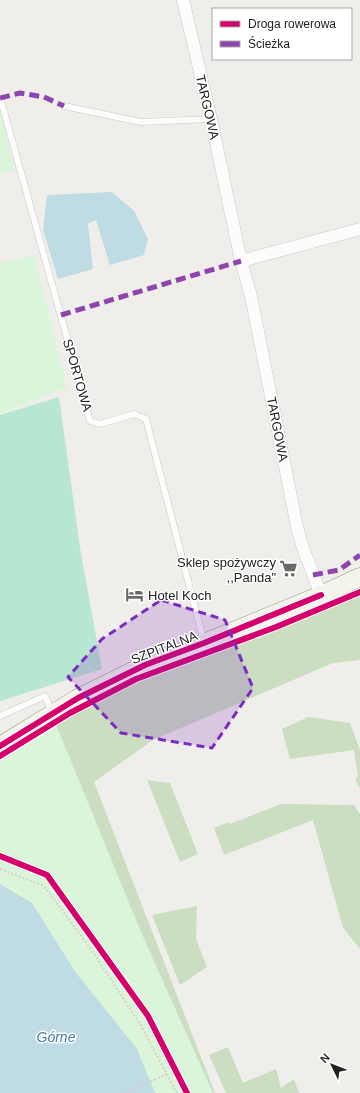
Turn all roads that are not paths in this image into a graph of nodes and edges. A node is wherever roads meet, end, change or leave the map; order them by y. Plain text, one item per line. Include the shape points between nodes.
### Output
1 (183, 0) edge
2 (0, 97) edge
3 (64, 106) dead end
4 (211, 119) junction
5 (360, 229) edge
6 (241, 261) junction
7 (360, 577) edge
8 (322, 595) junction
9 (204, 643) junction
10 (53, 714) junction
11 (0, 716) edge
12 (0, 746) edge

1 - 4 street, TARGOWA
2 - 9 lane, SPORTOWA via 90,421 100,424 134,414 146,419
3 - 4 lane via 141,122
4 - 6 street, TARGOWA
5 - 6 street
6 - 8 street, TARGOWA via 251,296 302,548
7 - 8 street, SZPITALNA
8 - 9 street, SZPITALNA
9 - 10 street, SZPITALNA via 145,665 78,698
10 - 11 lane via 45,696
10 - 12 street, SZPITALNA

